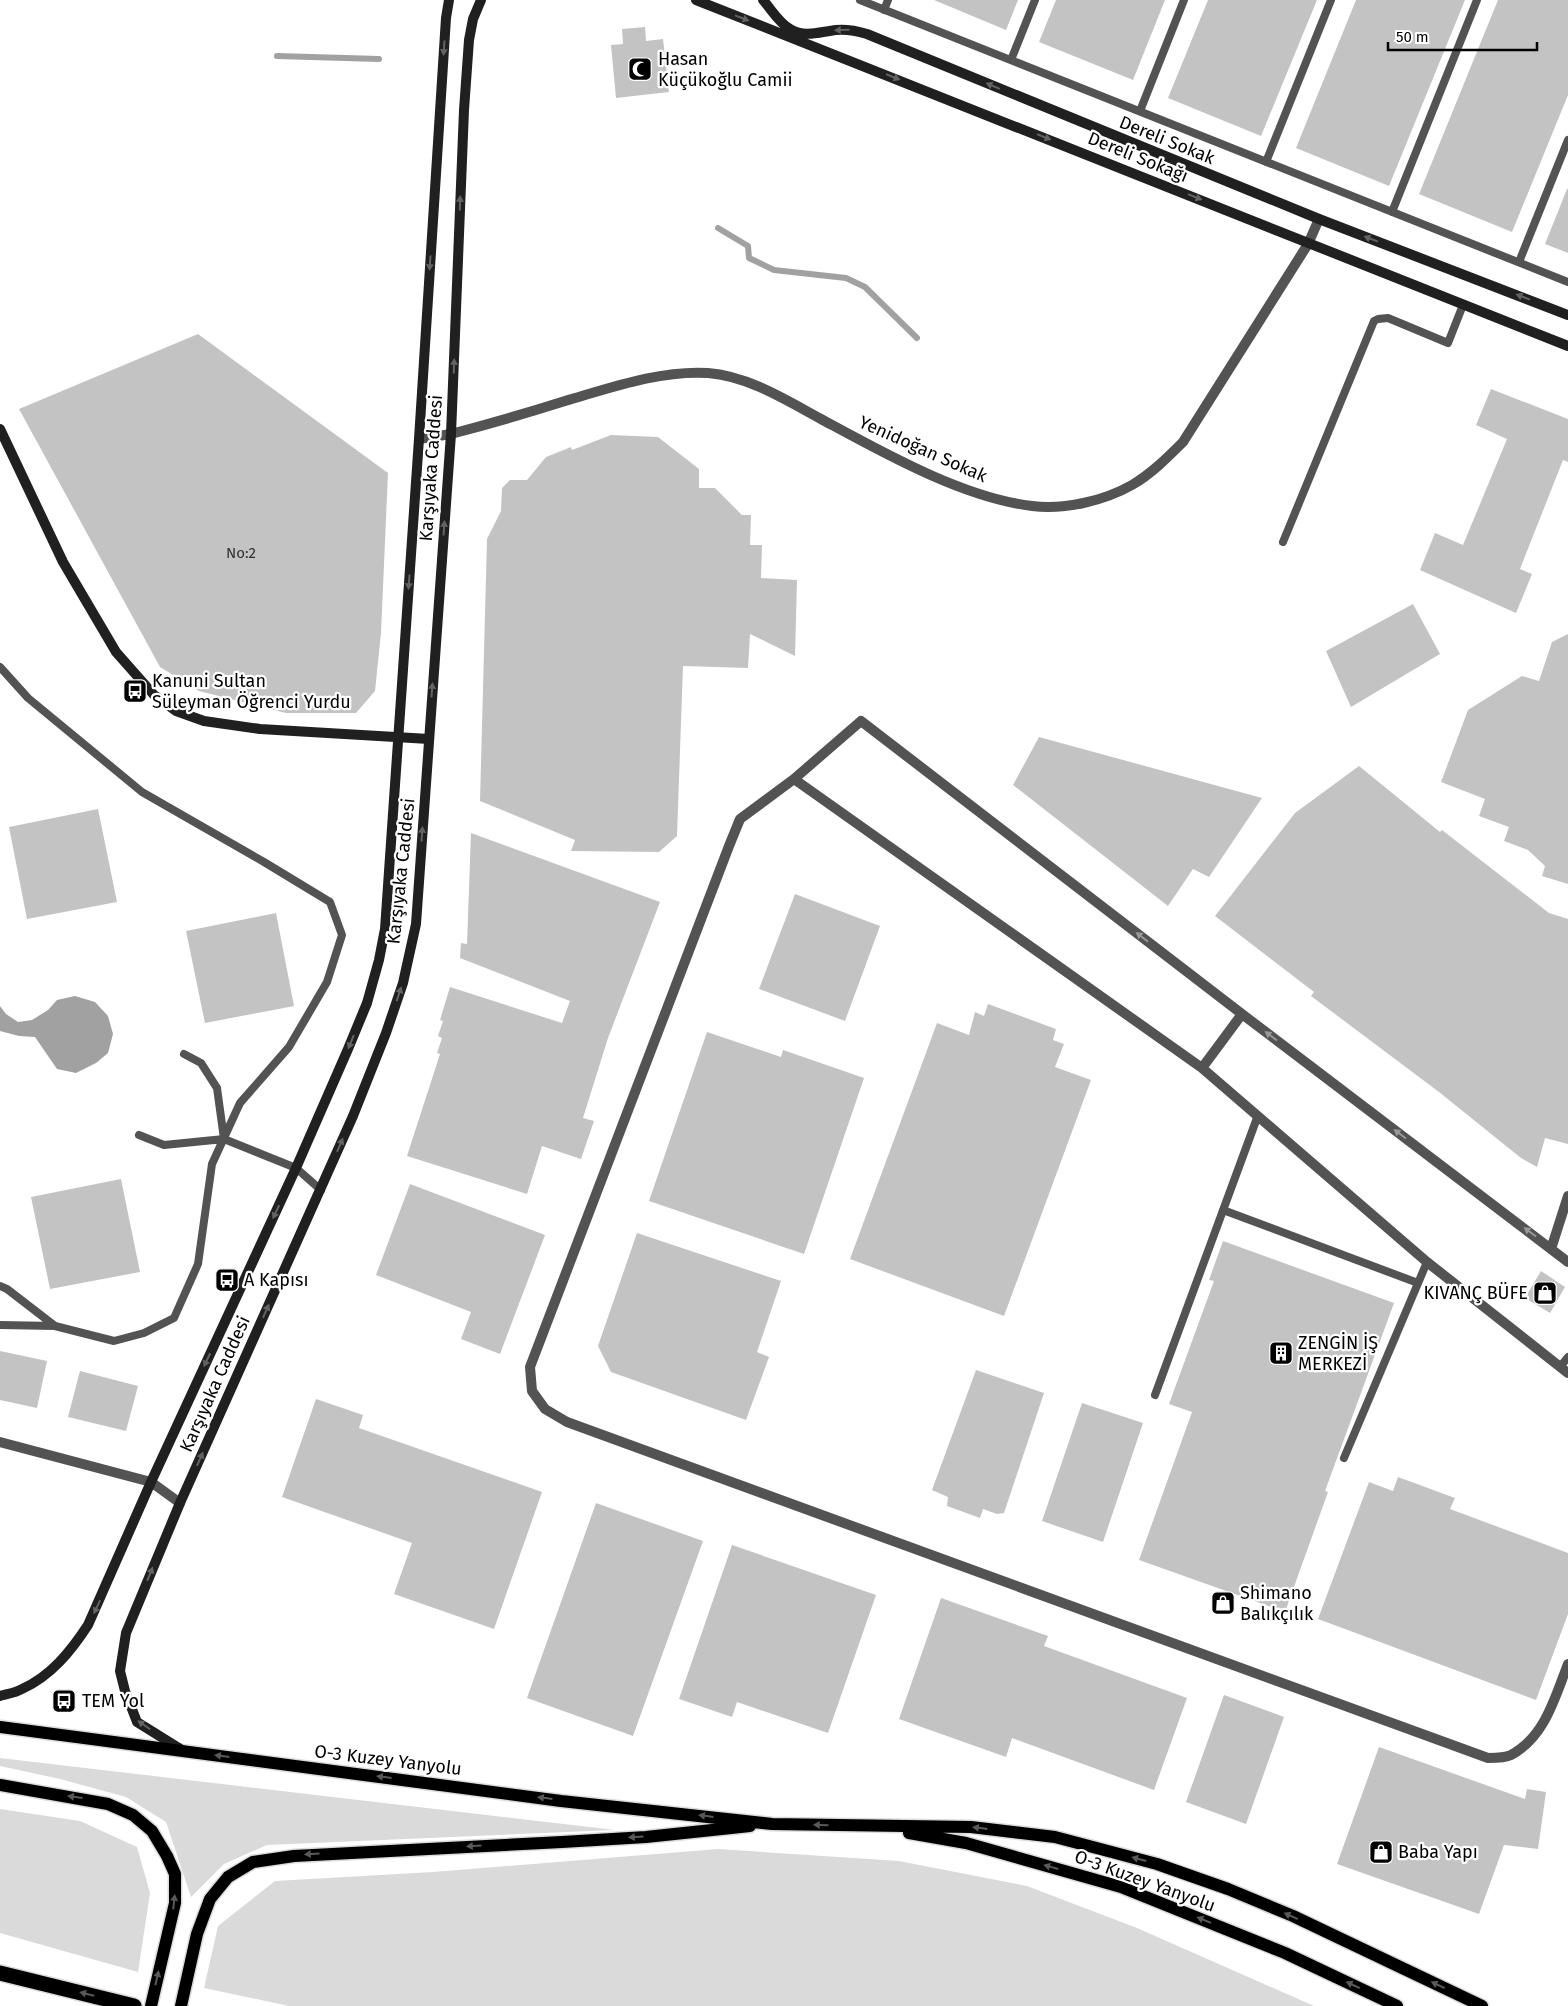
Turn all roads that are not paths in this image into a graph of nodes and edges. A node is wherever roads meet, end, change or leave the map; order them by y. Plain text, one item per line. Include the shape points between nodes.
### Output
1 (449, 0) edge
2 (481, 0) edge
3 (696, 0) edge
4 (763, 0) edge
5 (860, 0) edge
6 (888, 0) edge
7 (1035, 0) edge
8 (1184, 0) edge
9 (1331, 0) edge
10 (1477, 0) edge
11 (884, 10) junction
12 (1011, 60) junction
13 (1140, 112) junction
14 (1568, 140) edge
15 (1266, 162) junction
16 (1392, 212) junction
17 (1319, 219) junction
18 (1308, 244) junction
19 (1519, 262) junction
20 (1568, 282) edge
21 (1463, 305) junction
22 (1568, 315) edge
23 (1568, 346) edge
24 (0, 429) edge
25 (451, 434) junction
26 (419, 439) junction
27 (1284, 542) dead end
28 (0, 667) edge
29 (399, 736) junction
30 (429, 739) junction
31 (794, 779) junction
32 (1242, 1014) junction
33 (184, 1054) dead end
34 (1202, 1068) junction
35 (1257, 1118) junction
36 (140, 1135) dead end
37 (224, 1139) junction
38 (296, 1168) junction
39 (321, 1190) junction
40 (1568, 1196) edge
41 (1223, 1210) junction
42 (1551, 1249) junction
43 (1427, 1262) junction
44 (1568, 1262) edge
45 (1418, 1283) junction
46 (0, 1286) edge
47 (0, 1325) edge
48 (55, 1326) junction
49 (1568, 1357) edge
50 (1564, 1370) edge
51 (1154, 1396) dead end
52 (0, 1442) edge
53 (1344, 1458) dead end
54 (151, 1482) junction
55 (180, 1503) junction
56 (1568, 1664) edge
57 (0, 1696) edge
58 (0, 1727) edge
59 (185, 1751) junction
60 (0, 1785) edge
61 (772, 1824) junction
62 (869, 1826) junction
63 (0, 1973) edge
64 (134, 2006) edge
65 (151, 2006) edge
66 (181, 2006) edge
67 (1397, 2006) edge
68 (1482, 2006) edge

1 -> 26 main road, Karşıyaka Caddesi
25 -> 2 main road, Karşıyaka Caddesi via 465,100 473,19
3 -> 18 main road, Dereli Sokağı
17 -> 4 main road, Dereli Sokak via 867,34 849,30 816,34 796,32 788,28
5 - 11 lane
6 - 11 lane
7 - 12 lane
8 - 13 lane
9 - 15 lane
10 - 16 lane
11 - 12 lane
12 - 13 lane
13 - 15 lane
14 - 19 lane
15 - 16 lane
16 - 19 lane
17 - 18 street, Yenidoğan Sokak
22 -> 17 main road, Dereli Sokak
18 - 21 main road, Dereli Sokağı
18 - 25 street, Yenidoğan Sokak via 1183,442 1158,467 1131,486 1068,506 1032,506 991,497 951,483 888,455 746,381 708,373 640,380
19 - 20 lane
21 - 23 main road, Dereli Sokağı
21 - 27 lane via 1448,343 1388,318 1378,319 1372,325
24 - 29 main road via 63,562 116,652 154,695 176,711 204,721 260,729
25 - 26 street, Yenidoğan Sokak
30 -> 25 main road, Karşıyaka Caddesi
26 -> 29 main road, Karşıyaka Caddesi
28 - 37 lane via 28,698 142,792 330,902 342,935 327,982 289,1047 240,1103
29 - 30 main road
29 -> 38 main road, Karşıyaka Caddesi via 385,929 379,960 364,1010
39 -> 30 main road, Karşıyaka Caddesi via 386,1033 403,983 416,924
32 -> 31 street via 861,720
31 - 34 street
31 - 56 street via 740,819 729,846 530,1367 532,1391 545,1409 568,1422 1488,1758 1510,1756 1531,1740 1546,1720
32 - 34 street
42 -> 32 street
33 - 37 lane via 201,1063 216,1088
34 - 35 street
35 - 41 lane
35 - 43 street
36 - 37 lane via 164,1145
37 - 38 lane
37 - 48 lane via 212,1164 198,1264 174,1318 144,1333 114,1341
38 - 39 lane
38 -> 54 main road, Karşıyaka Caddesi
55 -> 39 main road, Karşıyaka Caddesi
40 - 42 street
41 - 45 lane
41 - 51 lane
42 - 44 street
43 - 45 lane
43 - 50 street
45 - 53 lane
46 - 48 lane
47 - 48 lane
49 - 50 lane
52 - 54 street
54 - 55 street
54 -> 57 main road, Karşıyaka Caddesi via 100,1600 74,1647 54,1668 23,1689
59 -> 55 main road, Karşıyaka Caddesi via 137,1722 120,1671 126,1634
58 - 59 main road, O-3 Kuzey Yanyolu
61 -> 59 main road, O-3 Kuzey Yanyolu
65 -> 60 main road via 175,1903 175,1874 152,1831 133,1815 108,1804
62 -> 61 main road
61 -> 66 main road via 646,1836 348,1852 253,1862 228,1877 210,1899 197,1934
67 -> 62 main road, O-3 Kuzey Yanyolu via 1285,1953 1121,1887 966,1843
68 -> 62 main road via 1292,1916 1157,1864 1055,1837 971,1827
64 -> 63 highway

